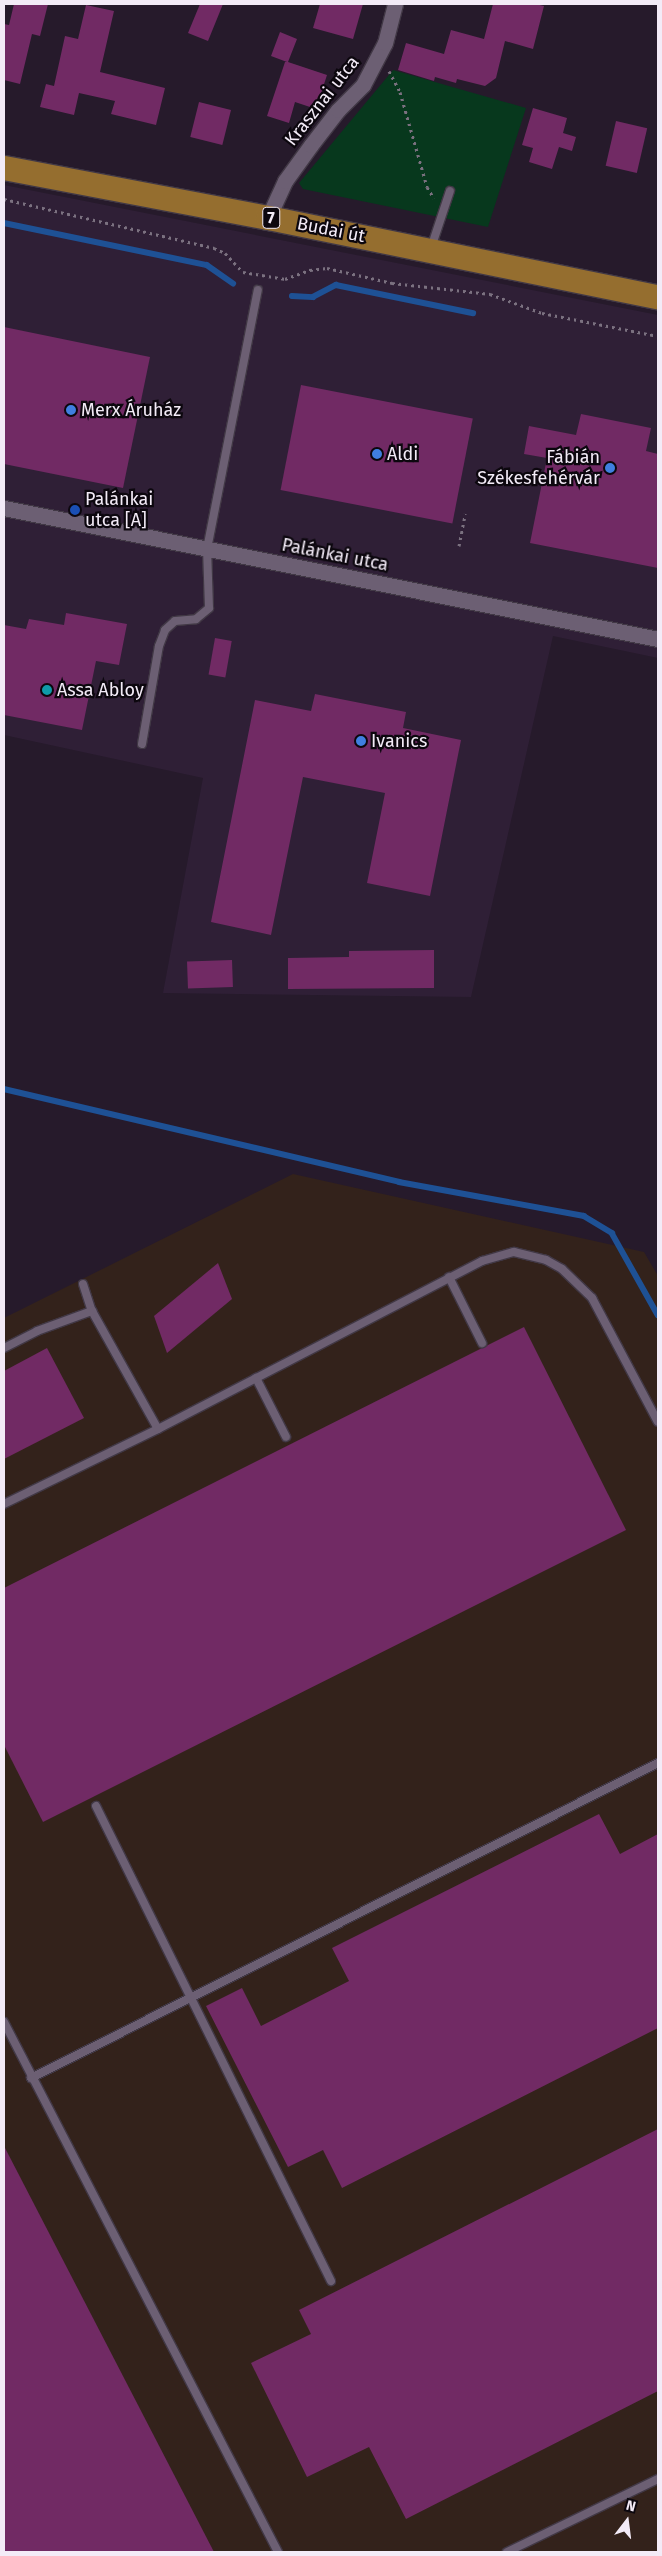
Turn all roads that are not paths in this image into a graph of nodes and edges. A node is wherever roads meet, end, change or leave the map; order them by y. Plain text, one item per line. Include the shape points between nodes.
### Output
1 (395, 4) edge
2 (4, 168) edge
3 (450, 191) dead end
4 (268, 218) junction
5 (430, 250) junction
6 (258, 290) dead end
7 (658, 296) edge
8 (4, 508) edge
9 (207, 549) junction
10 (658, 639) edge
11 (142, 744) dead end
12 (449, 1277) junction
13 (83, 1284) dead end
14 (92, 1311) junction
15 (482, 1343) dead end
16 (4, 1348) edge
17 (256, 1378) junction
18 (658, 1422) edge
19 (158, 1429) junction
20 (286, 1437) dead end
21 (4, 1504) edge
22 (658, 1763) edge
23 (96, 1806) dead end
24 (189, 1999) junction
25 (4, 2022) edge
26 (31, 2078) junction
27 (331, 2281) dead end
28 (658, 2479) edge
29 (278, 2552) edge
30 (507, 2552) edge

1 - 4 street, Krasznai utca via 380,54 363,85 338,110 285,181
2 - 4 main road, Budai út / 7
3 - 5 lane
4 - 5 main road, Budai út / 7
5 - 7 main road, Budai út / 7
6 - 9 lane
8 - 9 street, Palánkai utca
9 - 10 street, Palánkai utca
9 - 11 lane via 209,608 196,619 175,621 165,630 158,646
12 - 15 lane
12 - 17 lane
12 - 18 lane via 482,1261 514,1252 546,1260 562,1269 592,1298
13 - 14 lane
14 - 16 lane via 37,1331
14 - 19 lane
17 - 19 lane
17 - 20 lane
19 - 21 lane
22 - 24 lane
23 - 24 lane
24 - 26 lane
24 - 27 lane
25 - 26 lane
26 - 29 lane
28 - 30 lane

